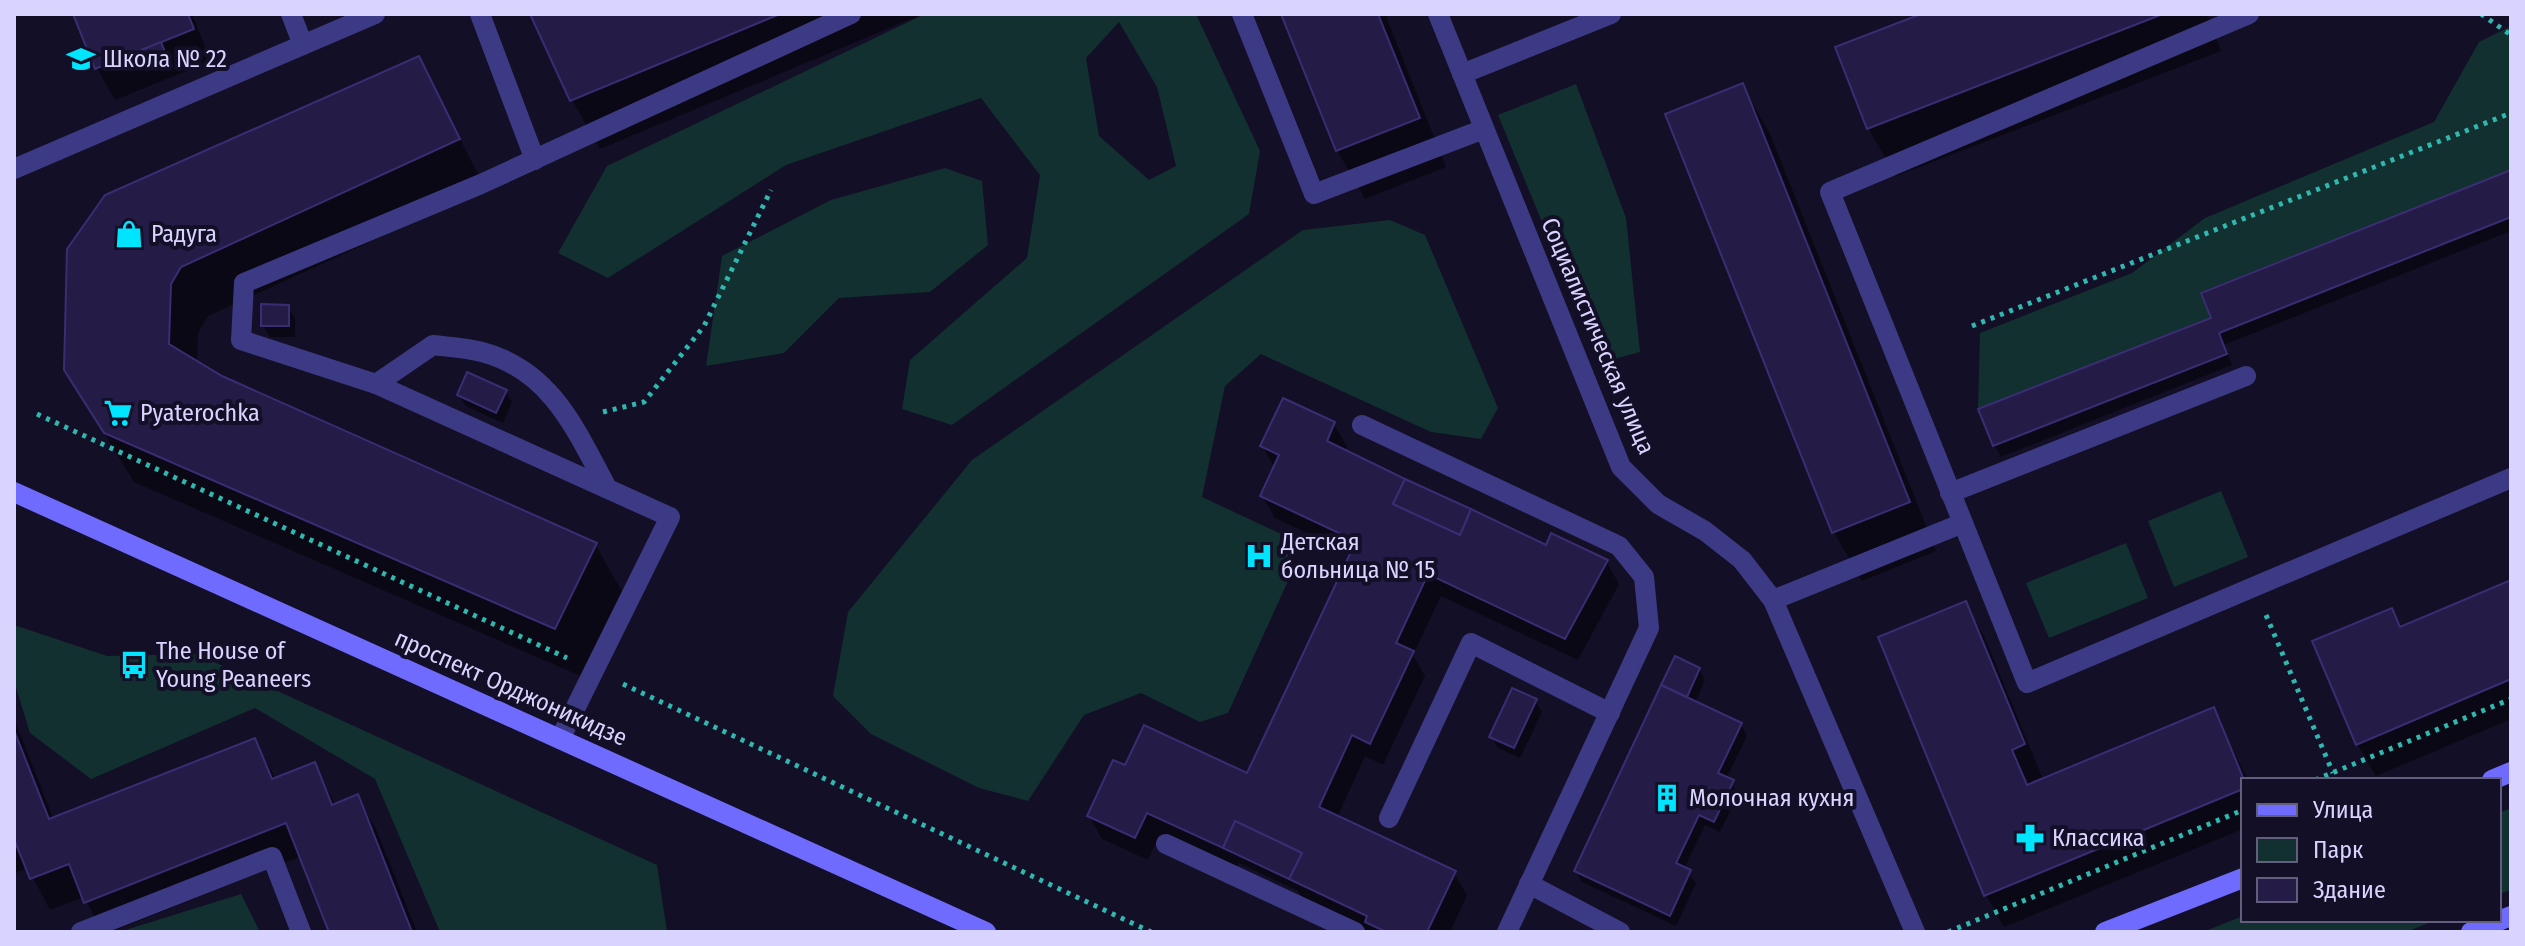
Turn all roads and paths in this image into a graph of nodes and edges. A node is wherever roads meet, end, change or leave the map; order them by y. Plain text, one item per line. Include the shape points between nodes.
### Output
1 (291, 14) edge
2 (375, 14) edge
3 (480, 14) edge
4 (851, 14) edge
5 (1242, 14) edge
6 (1438, 14) edge
7 (1611, 14) edge
8 (2249, 14) edge
9 (2481, 14) edge
10 (2511, 35) edge
11 (303, 45) junction
12 (1462, 74) junction
13 (2511, 113) edge
14 (1484, 129) junction
15 (535, 160) junction
16 (14, 169) edge
17 (771, 190) dead end
18 (1972, 326) dead end
19 (2246, 376) dead end
20 (376, 384) junction
21 (571, 420) junction
22 (1362, 425) dead end
23 (2511, 478) edge
24 (607, 488) junction
25 (14, 492) edge
26 (1950, 493) junction
27 (1963, 523) junction
28 (2254, 587) junction
29 (1773, 600) junction
30 (2511, 699) edge
31 (1610, 713) junction
32 (560, 739) junction
33 (2333, 773) junction
34 (2320, 778) edge
35 (2241, 811) edge
36 (1389, 818) dead end
37 (1166, 844) dead end
38 (2241, 879) edge
39 (1529, 884) junction
40 (2496, 922) edge
41 (81, 932) edge
42 (301, 932) edge
43 (986, 932) edge
44 (1355, 932) edge
45 (1507, 932) edge
46 (1620, 932) edge
47 (1915, 932) edge
48 (1948, 932) edge
49 (2105, 932) edge
50 (2471, 932) edge

1 - 11 street
2 - 11 street
3 - 15 street
4 - 15 street
5 - 14 street via 1314,194
6 - 12 street, Социалистическая улица
7 - 12 street
8 - 26 street via 1830,192
9 - 10 path
11 - 16 street
12 - 14 street, Социалистическая улица
13 - 18 path
14 - 29 street, Социалистическая улица via 1621,467 1658,504 1742,560
15 - 20 street via 244,283 241,340
17 - 21 path via 704,326 644,402
19 - 26 street
20 - 21 street via 433,345 483,352 532,374
20 - 24 street
21 - 24 street
22 - 31 street via 1619,546 1644,577 1649,628
23 - 28 street
24 - 32 street via 670,517
25 - 32 street, проспект Орджоникидзе
26 - 27 street
27 - 28 street via 2027,683
27 - 29 street
28 - 33 path
29 - 47 street, Социалистическая улица
30 - 33 path
31 - 36 street via 1471,643
31 - 39 street
32 - 43 street, проспект Орджоникидзе
33 - 34 path
35 - 48 path
37 - 44 street
38 - 49 street
39 - 45 street
39 - 46 street
40 - 50 street
41 - 42 street via 272,857

